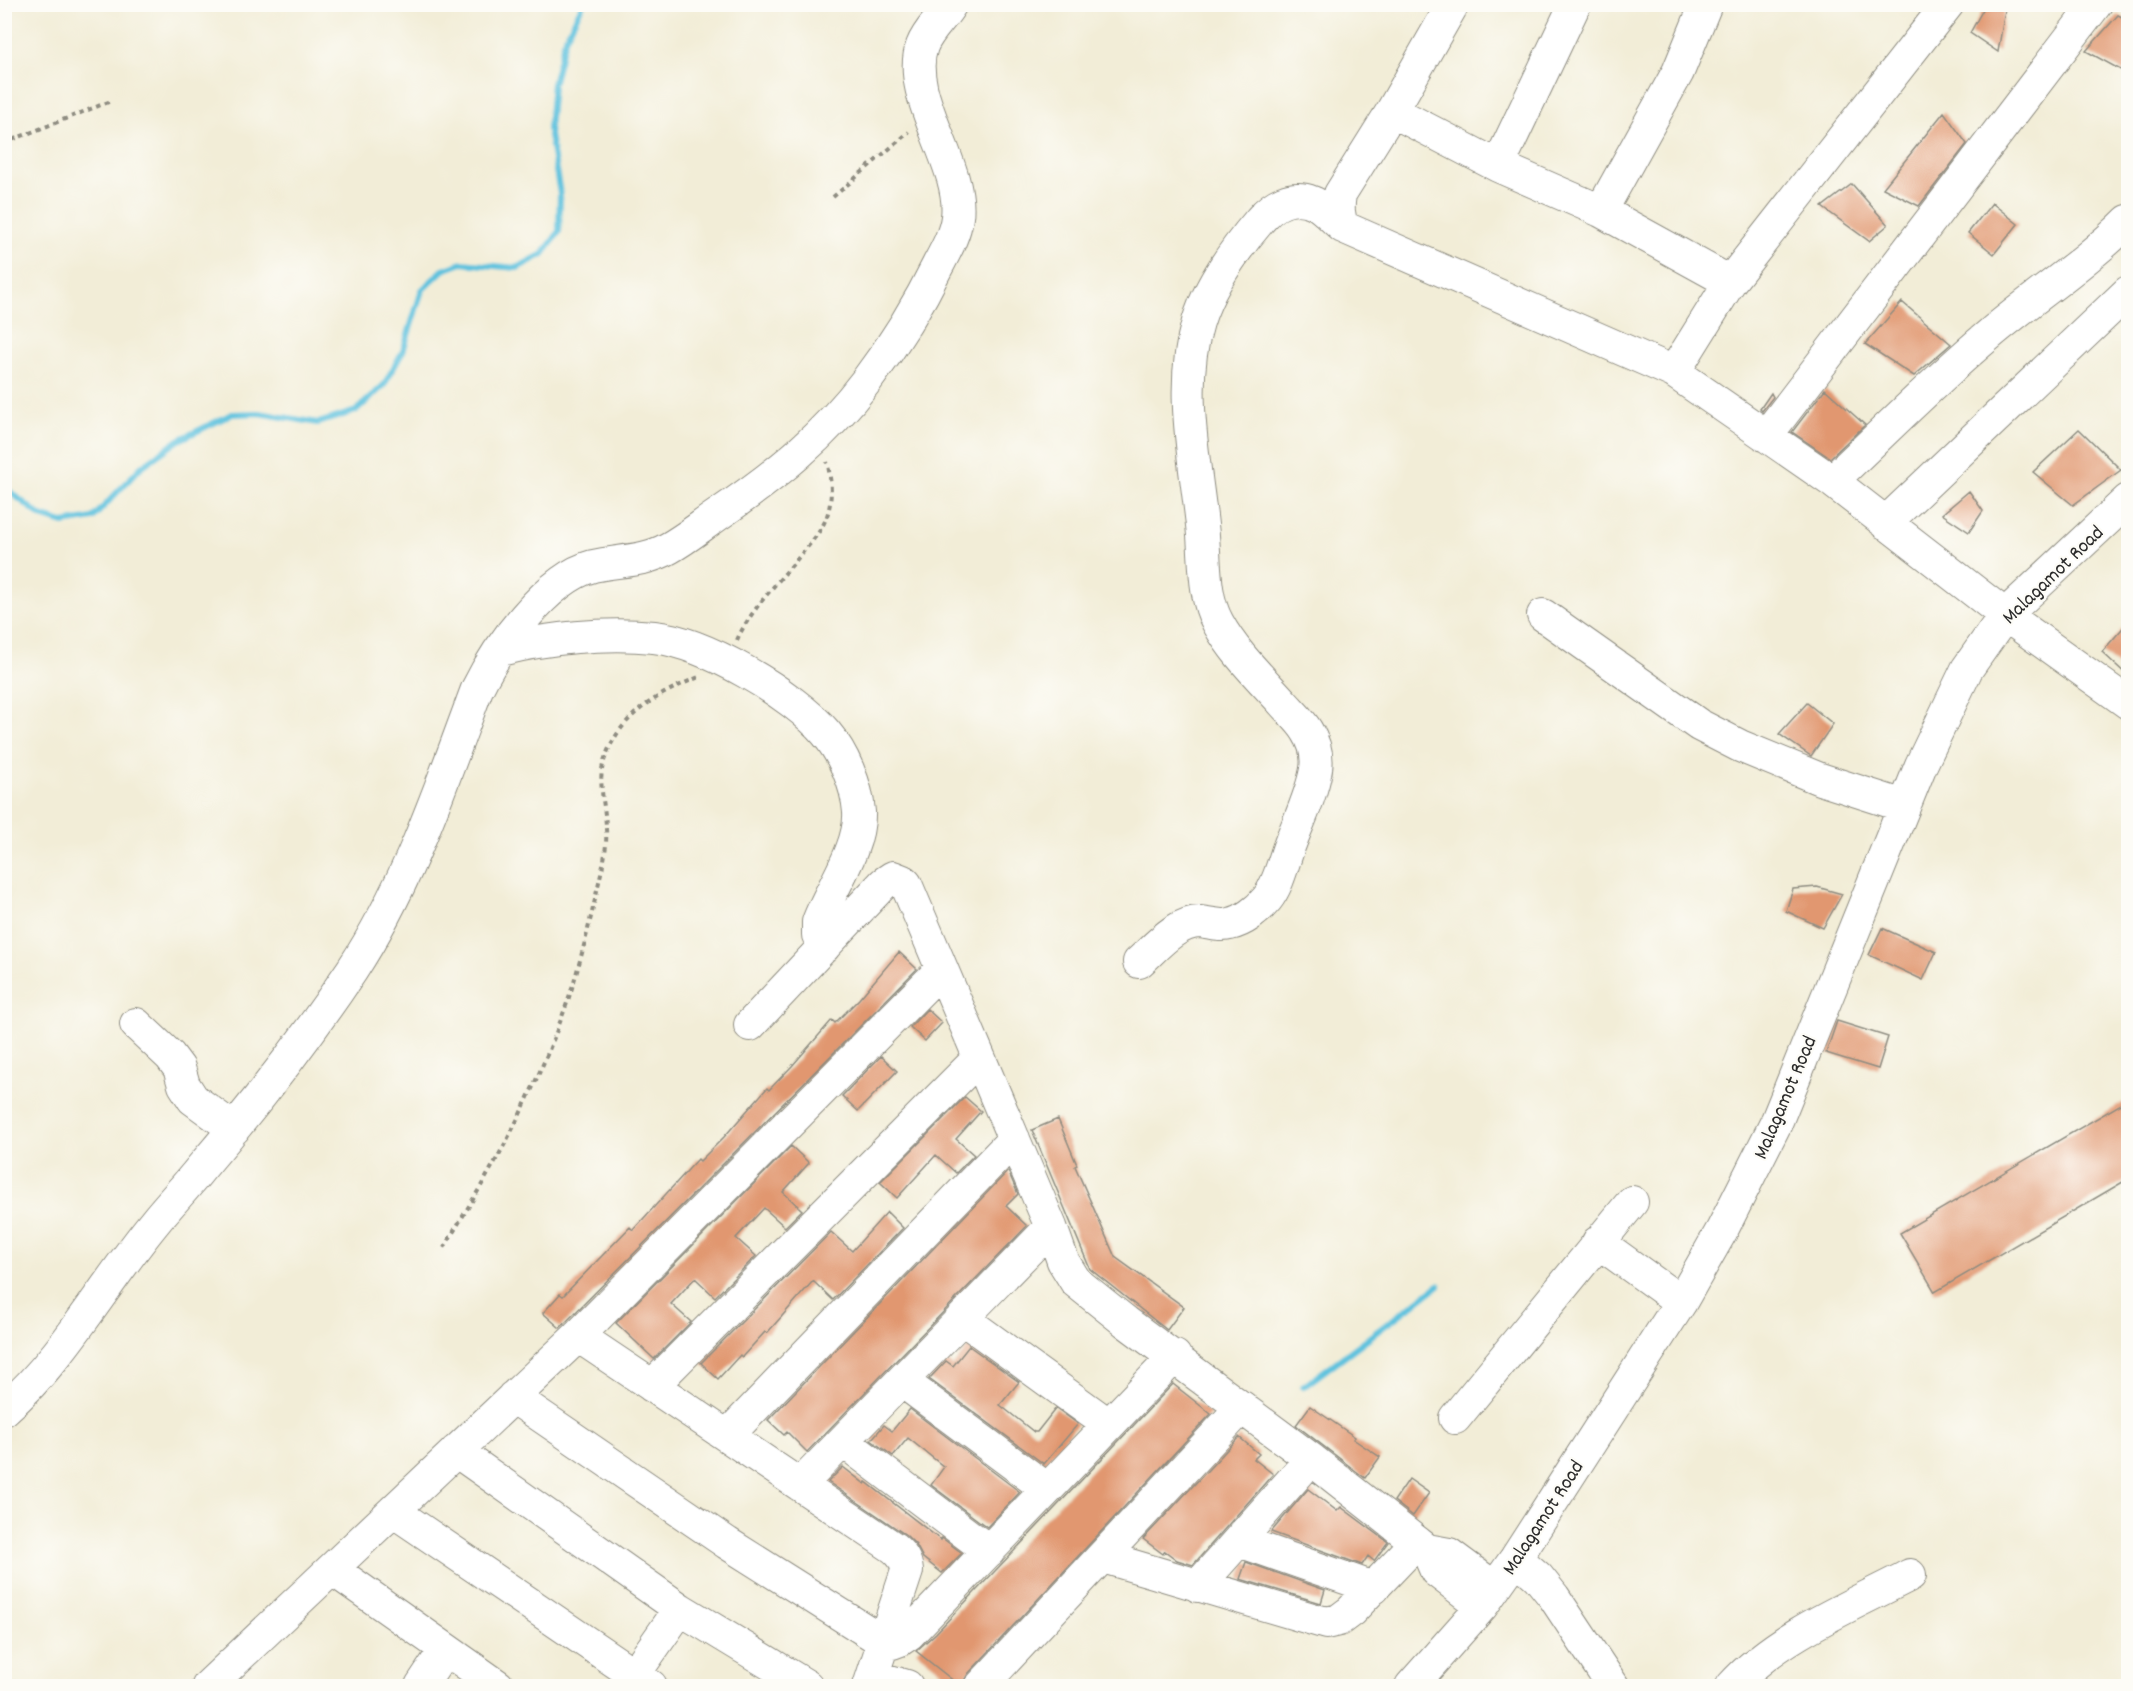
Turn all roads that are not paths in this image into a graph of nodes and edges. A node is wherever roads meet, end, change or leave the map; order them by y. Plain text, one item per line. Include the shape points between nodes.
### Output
1 (951, 4) edge
2 (1454, 4) edge
3 (1575, 4) edge
4 (1706, 4) edge
5 (1948, 4) edge
6 (2096, 4) edge
7 (1392, 111) junction
8 (1498, 166) junction
9 (1601, 211) junction
10 (2128, 220) edge
11 (1343, 227) junction
12 (1730, 282) junction
13 (2128, 292) edge
14 (1674, 372) junction
15 (1766, 436) junction
16 (1832, 481) junction
17 (2128, 500) edge
18 (1885, 523) junction
19 (1543, 615) dead end
20 (2005, 615) junction
21 (500, 650) junction
22 (2128, 702) edge
23 (1904, 806) junction
24 (824, 947) junction
25 (1139, 962) dead end
26 (942, 969) junction
27 (136, 1024) dead end
28 (750, 1025) dead end
29 (979, 1058) junction
30 (234, 1129) junction
31 (1014, 1139) junction
32 (1632, 1202) dead end
33 (1051, 1227) junction
34 (1598, 1242) junction
35 (1681, 1302) junction
36 (963, 1319) junction
37 (578, 1336) junction
38 (1175, 1356) junction
39 (902, 1381) junction
40 (652, 1386) junction
41 (513, 1397) junction
42 (1242, 1407) junction
43 (4, 1410) edge
44 (1455, 1418) dead end
45 (1109, 1425) junction
46 (727, 1436) junction
47 (843, 1441) junction
48 (456, 1451) junction
49 (1311, 1459) junction
50 (801, 1485) junction
51 (1047, 1489) junction
52 (393, 1511) junction
53 (1239, 1541) junction
54 (1422, 1546) junction
55 (988, 1551) junction
56 (1103, 1557) junction
57 (1516, 1558) junction
58 (332, 1569) junction
59 (1910, 1575) dead end
60 (1198, 1586) junction
61 (1374, 1588) junction
62 (1489, 1597) junction
63 (680, 1609) junction
64 (884, 1642) junction
65 (445, 1650) junction
66 (871, 1681) edge
67 (637, 1683) edge
68 (207, 1686) edge
69 (421, 1686) edge
70 (498, 1686) edge
71 (807, 1686) edge
72 (907, 1686) edge
73 (981, 1686) edge
74 (1411, 1686) edge
75 (1613, 1686) edge
76 (1732, 1686) edge

1 - 21 street via 922,45 917,64 956,197 957,216 952,237 908,322 836,419 787,466 669,549 646,558 576,572 540,600
2 - 7 street
3 - 8 street
4 - 9 street via 1678,72
5 - 12 street
6 - 15 street
7 - 8 street
7 - 11 street via 1340,194 1338,206
8 - 9 street
9 - 12 street
10 - 16 street via 1964,356
11 - 14 street
11 - 25 street via 1313,202 1293,199 1278,203 1238,246 1216,282 1198,321 1191,356 1192,455 1208,599 1217,622 1238,653 1307,731 1315,747 1311,790 1276,882 1256,911 1230,925 1188,924
12 - 14 street
13 - 18 street
14 - 15 street
15 - 16 street
16 - 18 street
17 - 20 street, Malagamot Road
18 - 20 street
19 - 23 street via 1699,725 1820,779
20 - 22 street
20 - 23 street, Malagamot Road via 1967,669
21 - 24 street via 563,638 654,637 687,643 770,686 804,712 826,733 840,754 852,781 859,813 855,838 818,922 818,935
21 - 30 street via 477,689 417,850 383,916 353,969
23 - 35 street, Malagamot Road via 1776,1123
24 - 26 street via 884,883 898,878 906,884
24 - 28 street
26 - 29 street
26 - 37 street
27 - 30 street via 170,1056 193,1100
29 - 31 street
29 - 40 street
30 - 43 street via 148,1230 49,1365
31 - 33 street
31 - 46 street
32 - 34 street
33 - 36 street
33 - 38 street via 1062,1261 1076,1282
34 - 35 street
34 - 44 street
35 - 57 street, Malagamot Road
36 - 39 street
36 - 45 street
37 - 40 street
37 - 41 street
38 - 42 street
38 - 45 street
39 - 47 street
39 - 51 street
40 - 46 street
41 - 48 street
41 - 64 street via 727,1543
42 - 49 street
42 - 56 street
45 - 51 street
46 - 50 street
47 - 50 street
47 - 55 street
48 - 52 street
48 - 63 street
49 - 53 street
49 - 54 street
50 - 64 street via 894,1548 906,1563 907,1571
51 - 55 street
52 - 58 street
52 - 67 street
53 - 60 street
53 - 61 street
54 - 61 street
54 - 62 street via 1449,1554
55 - 64 street via 909,1634 892,1643
56 - 60 street
56 - 73 street
57 - 62 street, Malagamot Road
57 - 75 street via 1538,1576 1554,1597
58 - 65 street
58 - 68 street
59 - 76 street via 1771,1652
60 - 61 street via 1326,1623 1345,1616
62 - 74 street, Malagamot Road
63 - 67 street
63 - 71 street
64 - 66 street
65 - 69 street
65 - 70 street
66 - 72 street

